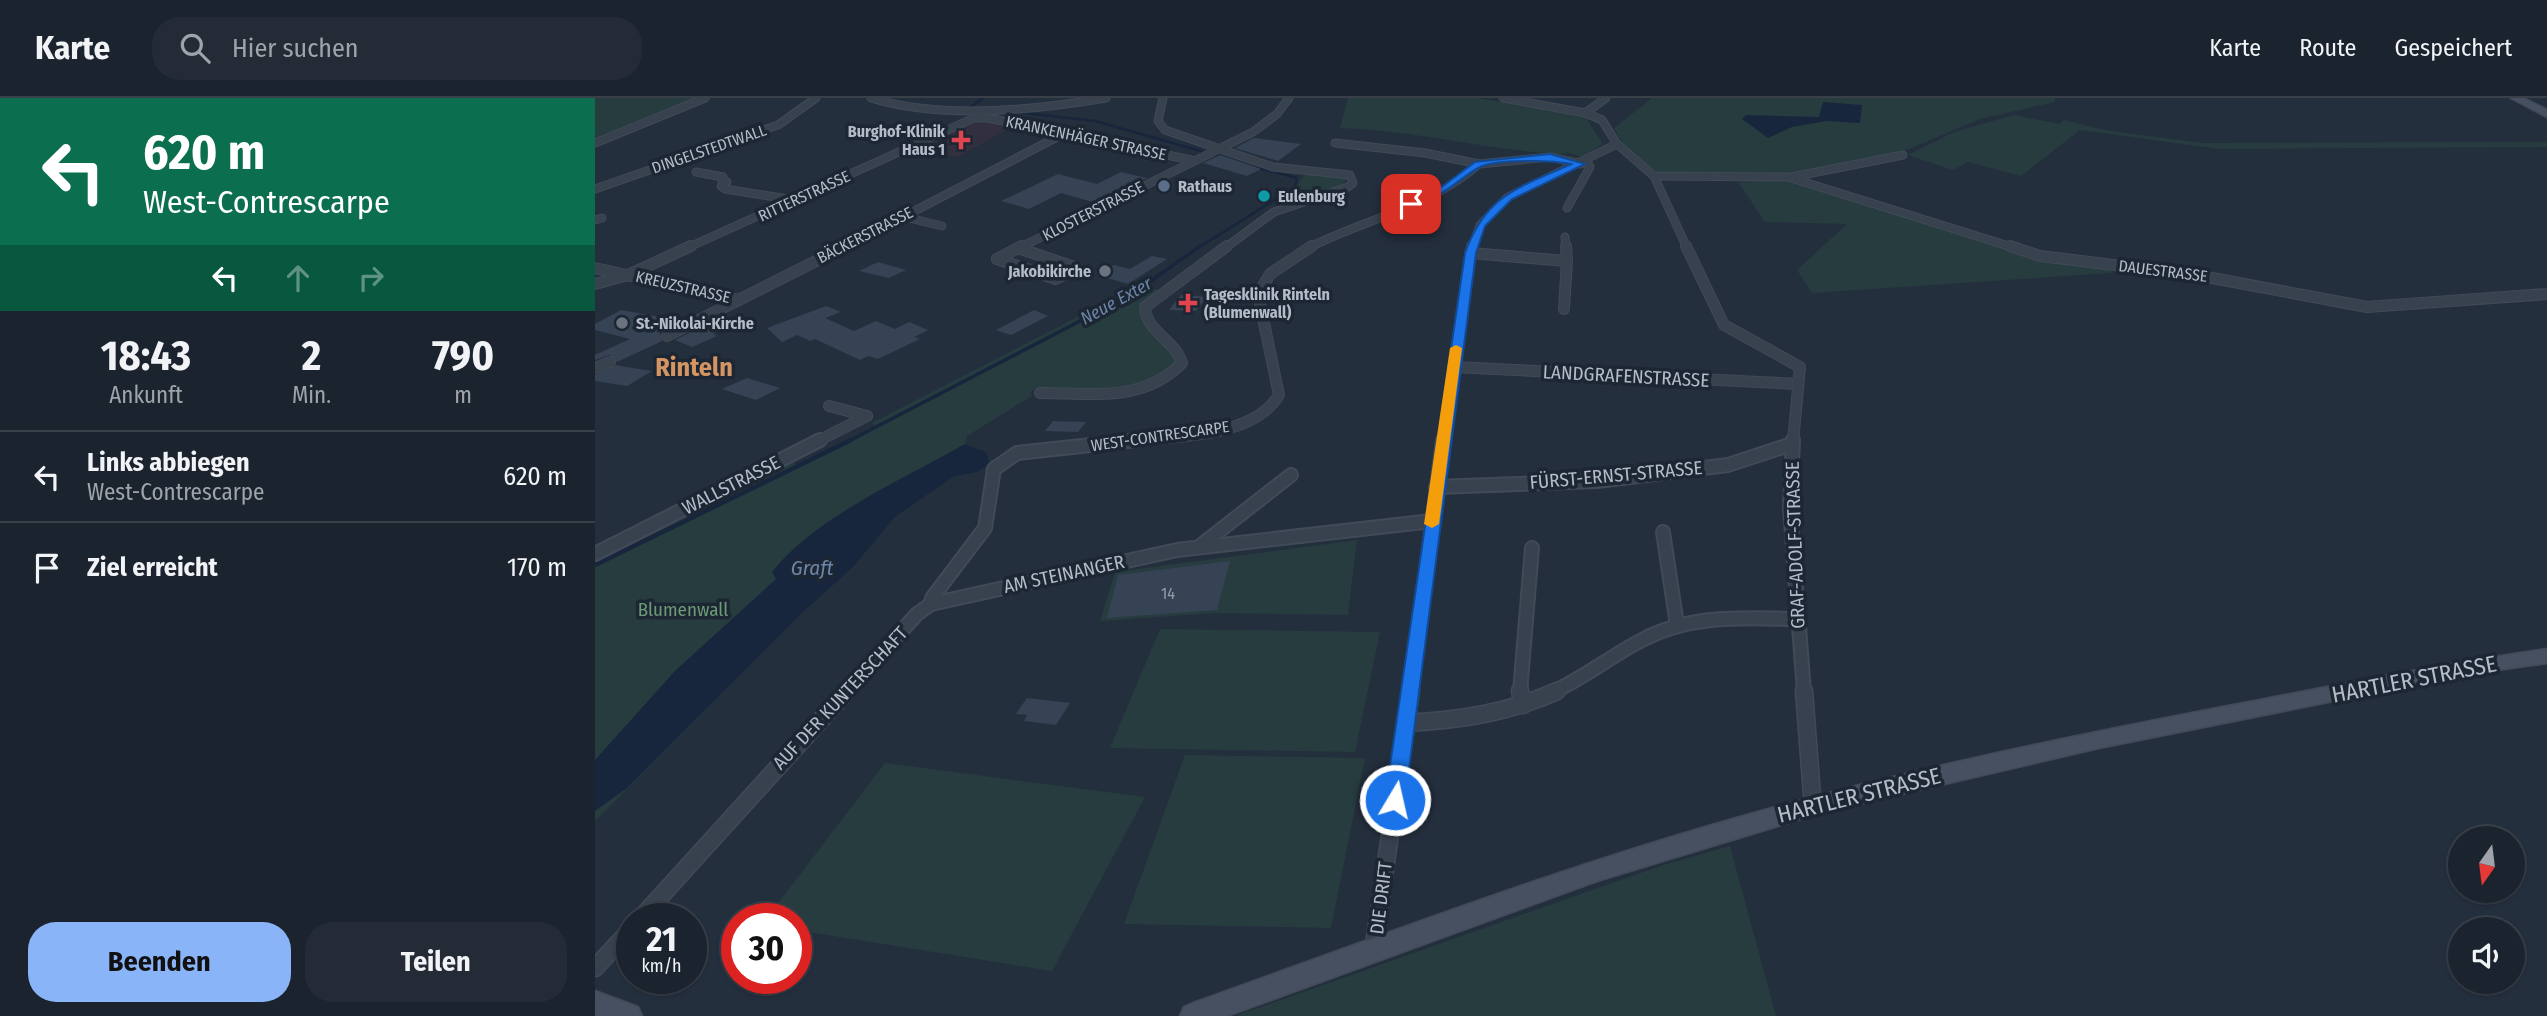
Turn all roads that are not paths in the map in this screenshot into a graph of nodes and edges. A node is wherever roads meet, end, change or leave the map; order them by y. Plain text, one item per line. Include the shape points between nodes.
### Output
1 (705, 98) edge
2 (816, 98) edge
3 (871, 98) edge
4 (1107, 98) edge
5 (1163, 98) edge
6 (1289, 98) edge
7 (1503, 98) edge
8 (1606, 98) edge
9 (2516, 98) edge
10 (1585, 113) junction
11 (2547, 114) edge
12 (980, 118) joint
13 (1063, 134) junction
14 (1335, 143) dead end
15 (595, 144) edge
16 (1617, 144) junction
17 (1211, 151) junction
18 (1903, 155) dead end
19 (1191, 160) junction
20 (1584, 162) junction
21 (1479, 164) junction
22 (696, 172) dead end
23 (1654, 176) junction
24 (1788, 177) junction
25 (595, 189) edge
26 (794, 200) junction
27 (1566, 208) dead end
28 (901, 216) junction
29 (942, 226) dead end
30 (1565, 237) dead end
31 (1018, 248) junction
32 (1470, 253) junction
33 (1567, 261) junction
34 (595, 268) edge
35 (628, 275) junction
36 (595, 284) edge
37 (2547, 294) edge
38 (739, 300) junction
39 (1564, 309) dead end
40 (667, 336) dead end
41 (595, 358) edge
42 (1454, 367) junction
43 (595, 368) edge
44 (1798, 384) junction
45 (1039, 393) dead end
46 (829, 406) dead end
47 (1793, 444) junction
48 (1003, 461) joint
49 (1291, 475) dead end
50 (1436, 487) junction
51 (1432, 521) junction
52 (1663, 532) dead end
53 (1198, 547) junction
54 (1532, 548) dead end
55 (595, 554) edge
56 (931, 604) junction
57 (1797, 619) junction
58 (1677, 625) junction
59 (2547, 656) edge
60 (1523, 705) junction
61 (1407, 723) junction
62 (1818, 805) junction
63 (654, 903) edge
64 (616, 945) edge
65 (1377, 950) junction
66 (595, 968) edge
67 (595, 1004) edge
68 (629, 1016) edge
69 (1193, 1016) edge

1 - 15 street
2 - 25 street, DINGELSTEDTWALL via 778,125
3 - 4 street via 892,106 1035,110
5 - 17 street via 1160,127
6 - 17 street, KLOSTERSTRASSE via 1264,125
7 - 10 street
8 - 10 street
9 - 11 main road
10 - 16 street via 1602,120
12 - 13 street, KRANKENHÄGER STRASSE
12 - 26 street, RITTERSTRASSE via 964,121
13 - 19 street, KRANKENHÄGER STRASSE
13 - 28 street, BÄCKERSTRASSE
14 - 21 street
16 - 20 street, DIE DRIFT
16 - 23 street
17 - 19 street, KLOSTERSTRASSE
17 - 45 street via 1273,167 1342,172 1350,175 1353,183 1274,212 1145,307 1144,314 1181,354 1182,363 1161,383 1105,395
18 - 24 street, DAUESTRASSE
19 - 31 street, KLOSTERSTRASSE
20 - 21 street via 1550,157
20 - 27 street via 1590,167
20 - 32 street, DIE DRIFT via 1508,197 1480,225
21 - 48 street, WEST-CONTRESCARPE via 1447,188 1272,271 1258,294 1279,395 1270,410 1254,421 1219,431 1017,453
22 - 26 street via 723,177 725,189
23 - 24 street, DAUESTRASSE
23 - 44 street via 1718,318 1800,367
24 - 37 street, DAUESTRASSE via 2040,256 2196,275 2367,307
26 - 35 street, RITTERSTRASSE
28 - 29 street
28 - 38 street, BÄCKERSTRASSE
30 - 33 street
31 - 31 street, KLOSTERSTRASSE via 997,259 1056,279 1077,268
32 - 33 street
32 - 42 street, DIE DRIFT
33 - 39 street
34 - 35 street, KREUZSTRASSE
35 - 36 street, RITTERSTRASSE
35 - 38 street, KREUZSTRASSE
38 - 40 street, BÄCKERSTRASSE
41 - 43 street via 610,362
42 - 44 street, LANDGRAFENSTRASSE
42 - 50 street, DIE DRIFT
44 - 47 street, GRAF-ADOLF-STRASSE
46 - 55 street, WALLSTRASSE via 867,416
47 - 50 street, FÜRST-ERNST-STRASSE via 1728,465 1597,481
47 - 57 street, GRAF-ADOLF-STRASSE via 1790,508
48 - 56 street, AUF DER KUNTERSCHAFT via 994,469 985,528
49 - 53 street, AM STEINANGER
50 - 51 street, DIE DRIFT
51 - 53 street, AM STEINANGER
51 - 61 street, DIE DRIFT
52 - 58 street
53 - 56 street, AM STEINANGER
54 - 60 street via 1519,685
56 - 63 street, AUF DER KUNTERSCHAFT via 829,708
57 - 58 street
57 - 62 street, GRAF-ADOLF-STRASSE via 1812,795
58 - 60 street via 1642,638 1563,687
59 - 62 main road, HARTLER STRASSE via 2468,667 1980,766
60 - 61 street via 1458,720
61 - 65 street, DIE DRIFT via 1375,938
62 - 65 main road, HARTLER STRASSE via 1581,877
64 - 66 street
65 - 69 main road, HARTLER STRASSE
67 - 68 main road

